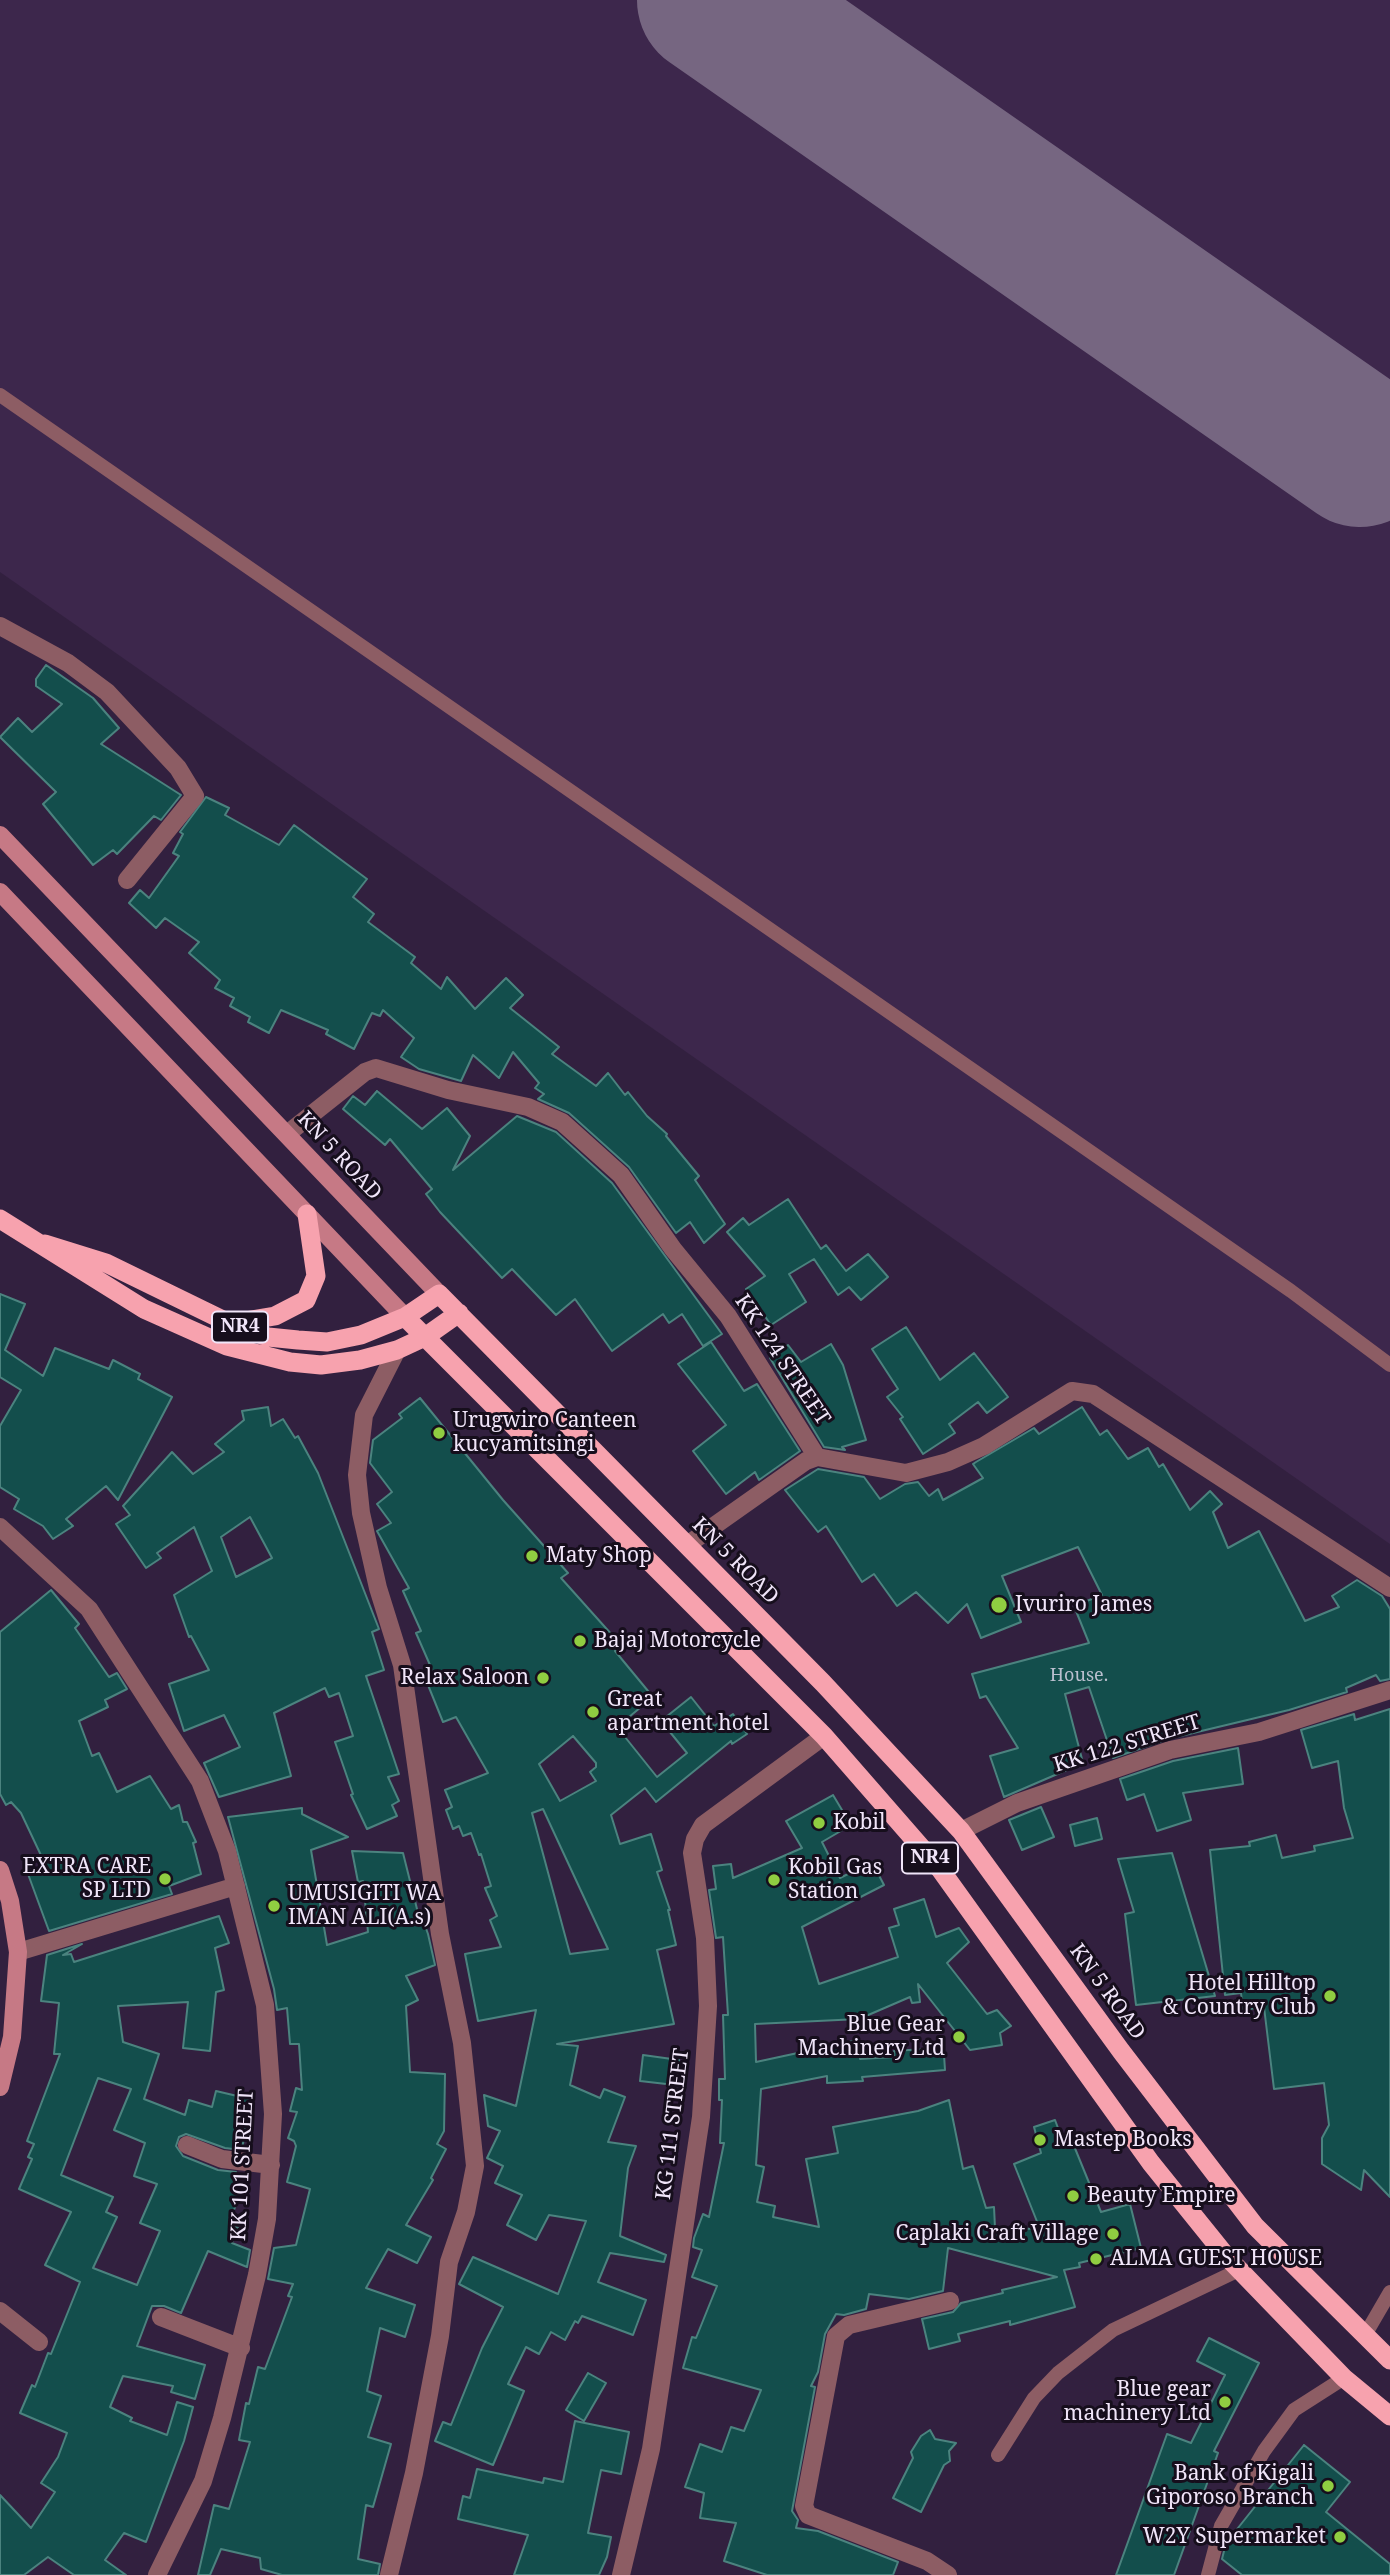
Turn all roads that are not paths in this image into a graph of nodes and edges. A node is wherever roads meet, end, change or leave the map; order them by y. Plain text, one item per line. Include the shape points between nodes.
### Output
1 (0, 395) edge
2 (0, 626) edge
3 (0, 835) edge
4 (127, 880) dead end
5 (0, 892) edge
6 (287, 1134) junction
7 (307, 1214) junction
8 (0, 1219) edge
9 (45, 1244) junction
10 (439, 1294) junction
11 (459, 1313) junction
12 (405, 1317) junction
13 (230, 1324) junction
14 (425, 1337) junction
15 (397, 1350) junction
16 (1390, 1365) edge
17 (817, 1457) junction
18 (0, 1527) edge
19 (687, 1545) junction
20 (1390, 1588) edge
21 (1390, 1690) edge
22 (824, 1736) junction
23 (961, 1831) junction
24 (0, 1870) edge
25 (236, 1886) junction
26 (18, 1952) junction
27 (0, 2087) edge
28 (187, 2144) dead end
29 (271, 2165) junction
30 (1239, 2270) junction
31 (1390, 2292) edge
32 (950, 2301) dead end
33 (0, 2311) edge
34 (161, 2317) dead end
35 (1365, 2335) junction
36 (39, 2342) dead end
37 (240, 2348) junction
38 (1390, 2360) edge
39 (1344, 2378) junction
40 (1390, 2416) edge
41 (998, 2455) dead end
42 (158, 2575) edge
43 (390, 2575) edge
44 (621, 2575) edge
45 (948, 2575) edge
46 (1208, 2575) edge

1 - 16 lane via 1291,1291
2 - 4 street via 68,663 107,692 178,768 195,796
3 - 6 main road, KN 5 ROAD
5 - 7 main road
6 - 10 main road, KN 5 ROAD
6 - 17 street, KK 124 STREET via 376,1068 528,1107 562,1122 621,1175 728,1316
7 - 12 main road
7 - 13 highway via 316,1276 306,1300 275,1316
8 - 9 highway, NR4
9 - 13 highway, NR4 via 106,1263
9 - 15 highway, NR4 via 144,1309 227,1346 321,1365
10 - 11 highway, KN 5 ROAD / NR4
10 - 12 highway, NR4
11 - 14 highway, NR4
11 - 19 highway, KN 5 ROAD / NR4
12 - 13 highway, NR4 via 361,1335 327,1342 268,1336
12 - 14 highway, NR4
14 - 15 highway, NR4
14 - 22 highway, NR4
15 - 43 street via 364,1415 357,1475 378,1588 402,1665 440,1934 462,2043 475,2166 449,2263 440,2336
17 - 19 street
17 - 20 street, KK 124 STREET via 906,1473 984,1446 1072,1391 1093,1394
18 - 25 street, KK 101 STREET via 89,1609 121,1655 200,1781
19 - 23 highway, KN 5 ROAD / NR4
21 - 23 street, KK 122 STREET via 1259,1731 1170,1750 1017,1802
22 - 30 highway, NR4 via 940,1869 1151,2163
22 - 44 street, KG 111 STREET via 703,1825 695,1839 692,1853 705,1938 708,2006 702,2117 651,2449
23 - 35 highway, KN 5 ROAD / NR4 via 1255,2226
24 - 26 main road
25 - 26 street
25 - 29 street, KK 101 STREET via 265,2005 273,2114
26 - 27 main road via 12,2037
28 - 29 street via 222,2159
29 - 37 street, KK 101 STREET via 267,2219
30 - 39 highway, NR4
30 - 41 lane via 1113,2330 1034,2398
31 - 35 lane
32 - 45 street via 849,2325 836,2336 804,2505 808,2515 927,2561
33 - 36 street
34 - 37 street
35 - 38 highway, KN 5 ROAD / NR4
37 - 42 street, KK 101 STREET via 203,2481
39 - 40 highway, NR4
39 - 46 lane via 1294,2410 1264,2451 1221,2526

